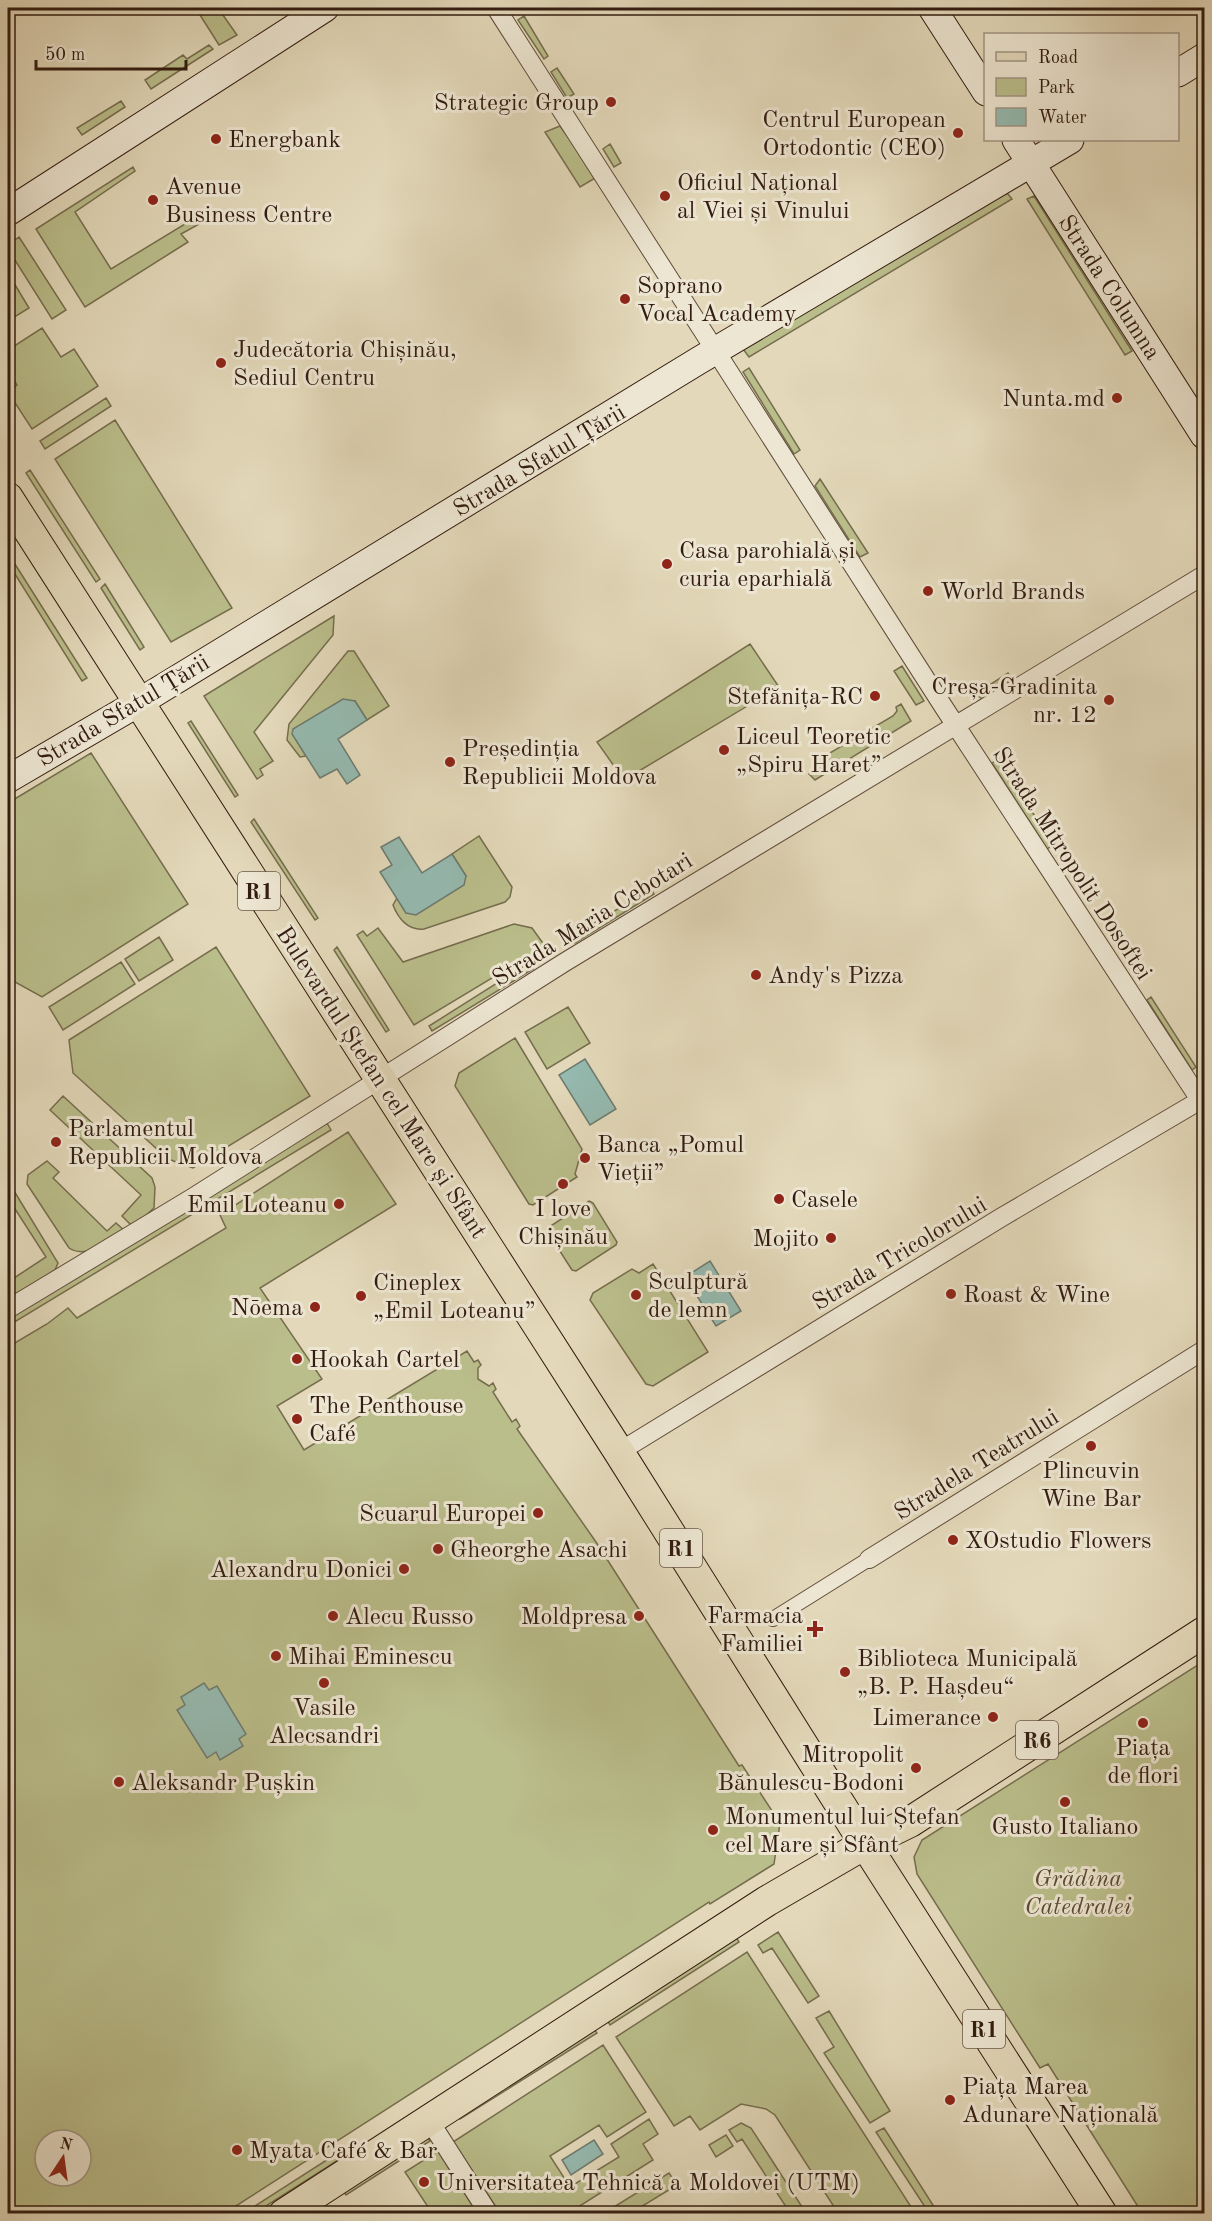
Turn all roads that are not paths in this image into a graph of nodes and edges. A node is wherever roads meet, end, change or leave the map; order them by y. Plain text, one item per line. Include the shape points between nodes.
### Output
1 (325, 8) edge
2 (496, 8) edge
3 (932, 8) edge
4 (1204, 57) edge
5 (1179, 72) edge
6 (984, 89) edge
7 (1017, 141) edge
8 (1068, 141) edge
9 (1031, 164) junction
10 (8, 212) edge
11 (716, 351) junction
12 (1204, 435) edge
13 (8, 498) edge
14 (1204, 575) edge
15 (138, 703) junction
16 (957, 727) junction
17 (8, 779) edge
18 (380, 1080) junction
19 (1203, 1101) edge
20 (8, 1309) edge
21 (1204, 1350) edge
22 (619, 1452) junction
23 (869, 1559) joint
24 (773, 1619) dead end
25 (1204, 1632) edge
26 (866, 1844) junction
27 (429, 2120) junction
28 (284, 2214) edge
29 (489, 2214) edge
30 (1102, 2214) edge

1 - 10 main road
2 - 11 street, Strada Mitropolit Dosoftei
3 - 6 main road
4 - 5 main road
7 - 9 main road, Strada Columna
8 - 9 main road, Strada Sfatul Țării
9 - 11 main road, Strada Sfatul Țării
9 - 12 main road, Strada Columna
11 - 15 main road, Strada Sfatul Țării
11 - 16 street, Strada Mitropolit Dosoftei
13 - 15 main road, Bulevardul Ștefan cel Mare și Sfânt / R1
14 - 16 street, Strada Maria Cebotari
15 - 17 main road, Strada Sfatul Țării
15 - 18 main road, Bulevardul Ștefan cel Mare și Sfânt / R1
16 - 18 street, Strada Maria Cebotari via 565,962
16 - 19 street, Strada Mitropolit Dosoftei
18 - 20 street, Strada Maria Cebotari
18 - 22 main road, Bulevardul Ștefan cel Mare și Sfânt / R1
19 - 22 street, Strada Tricolorului via 1002,1217
21 - 23 street, Stradela Teatrului
22 - 26 main road, Bulevardul Ștefan cel Mare și Sfânt / R1
23 - 24 street, Stradela Teatrului
25 - 26 main road, R6 via 945,1800
26 - 27 main road via 768,1900
26 - 30 main road, Bulevardul Ștefan cel Mare și Sfânt / R1
27 - 28 main road
27 - 29 street

